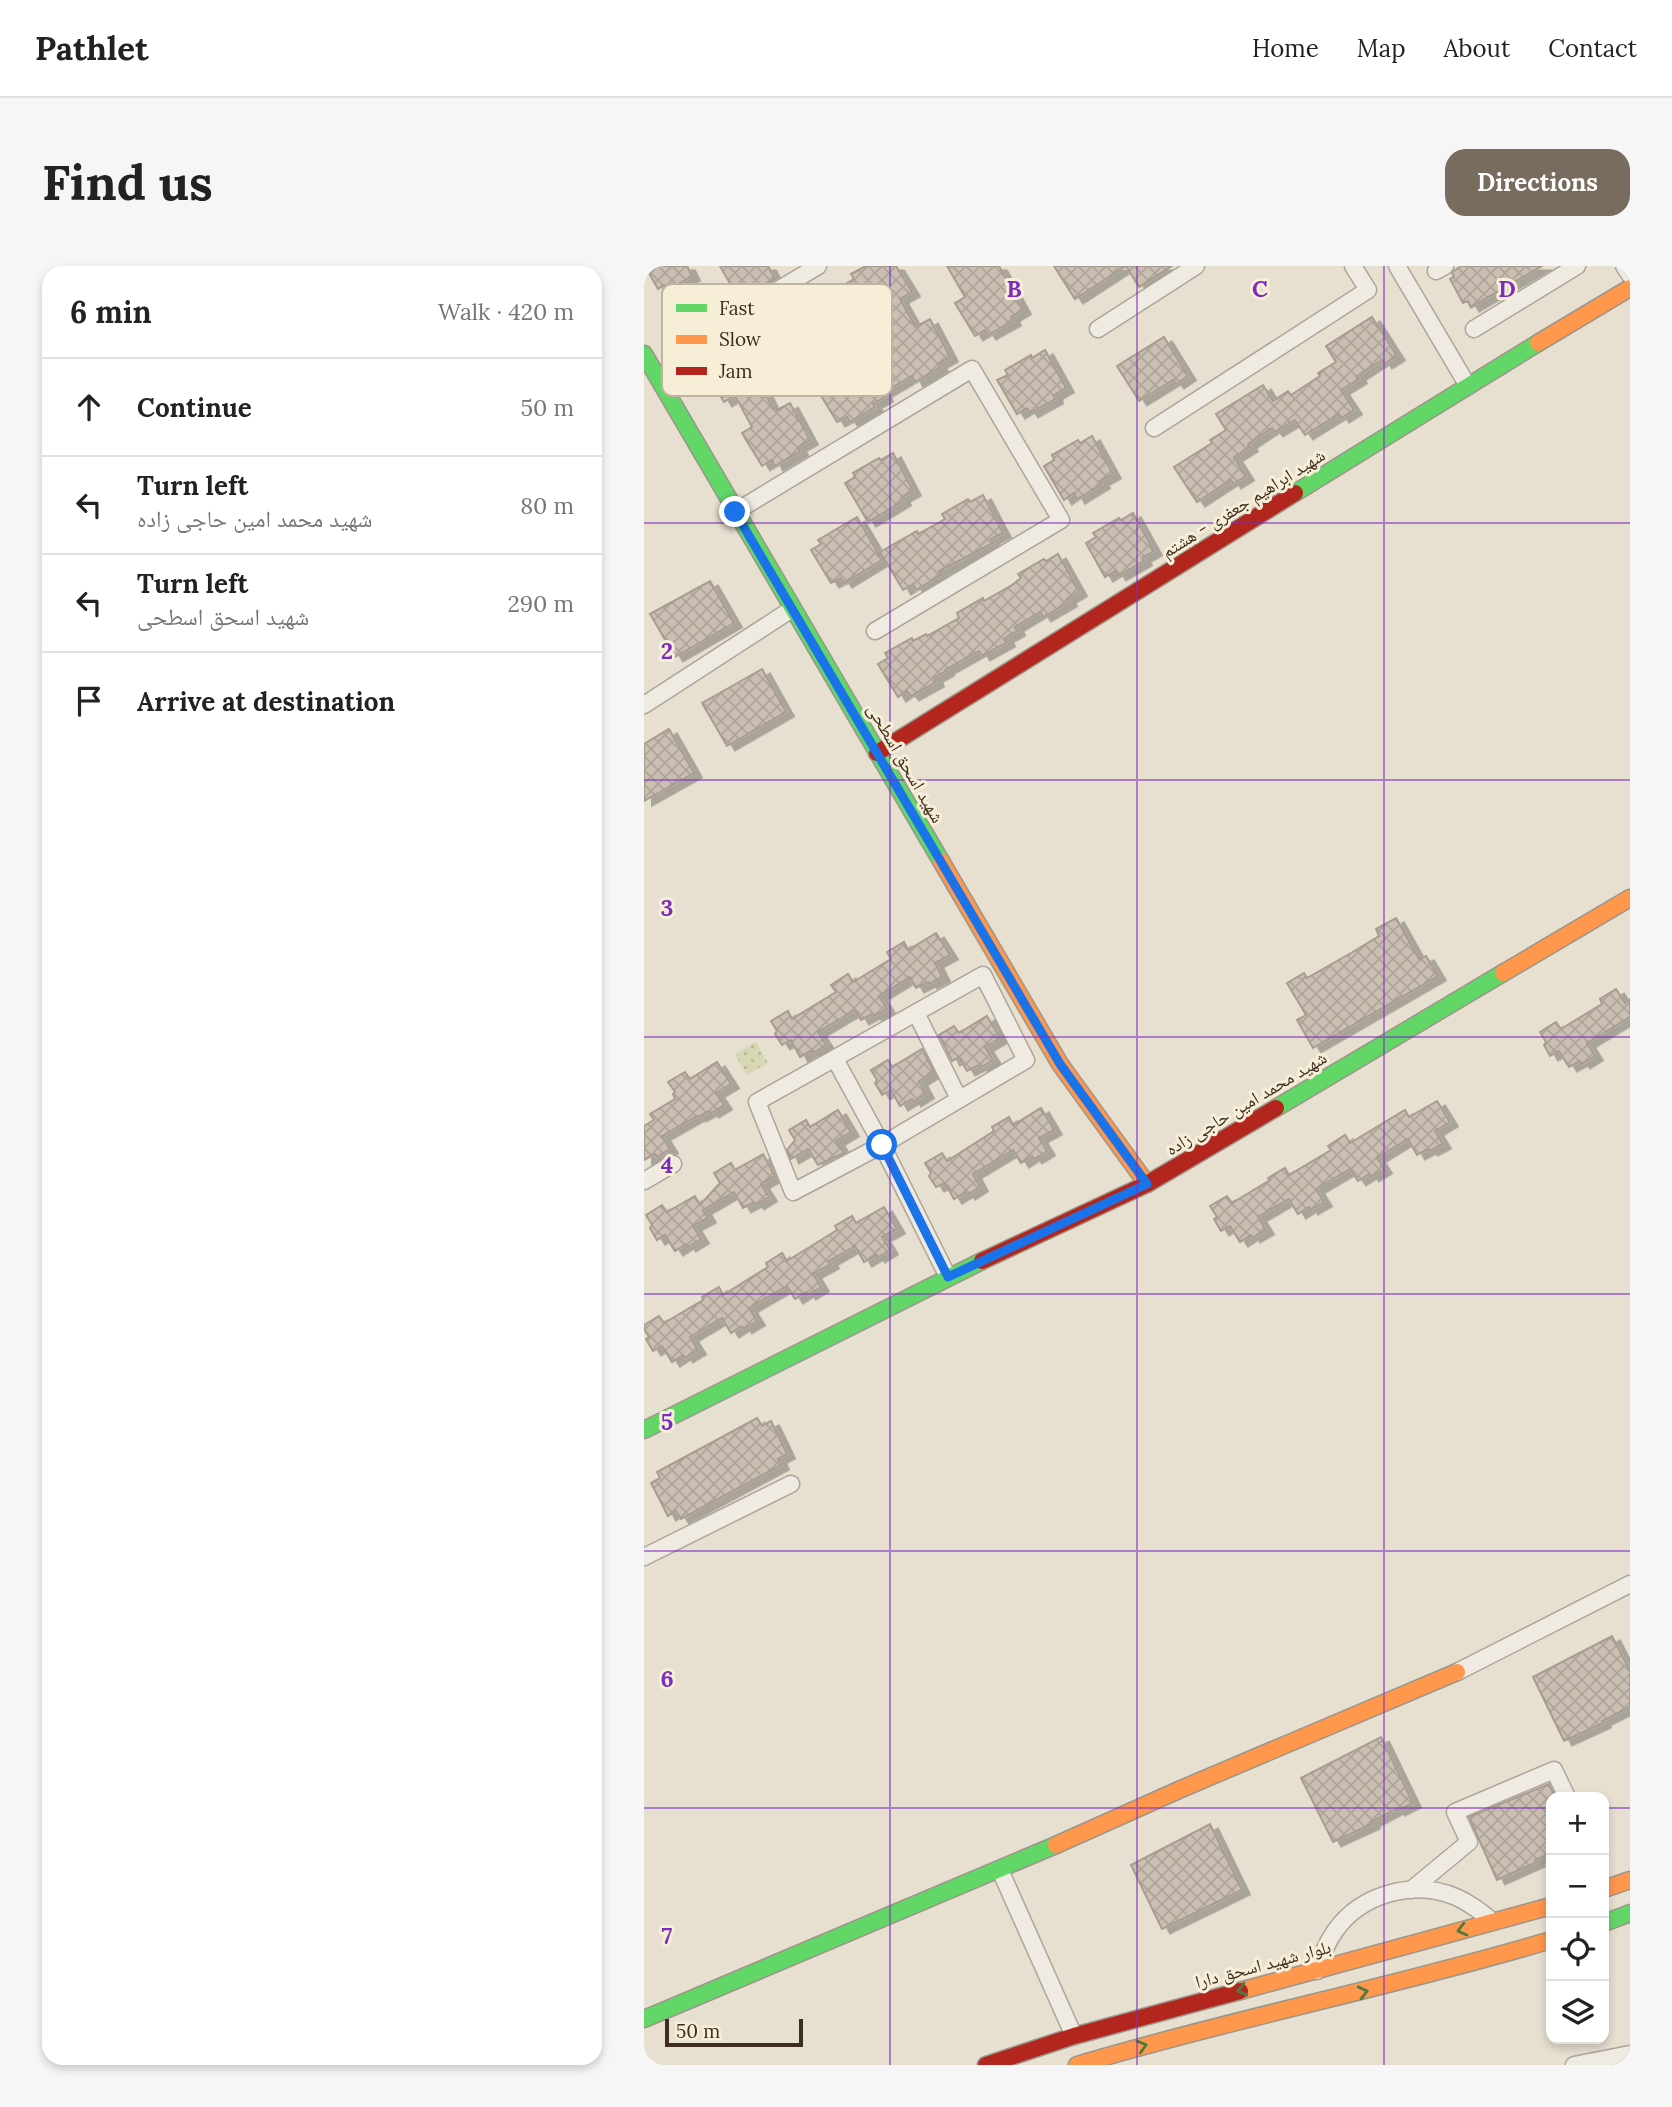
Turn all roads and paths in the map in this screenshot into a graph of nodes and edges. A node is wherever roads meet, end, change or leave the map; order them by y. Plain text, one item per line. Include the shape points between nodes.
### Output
1 (818, 266) edge
2 (1196, 266) edge
3 (1353, 266) edge
4 (1397, 266) edge
5 (1577, 266) edge
6 (1624, 266) edge
7 (1630, 275) edge
8 (788, 284) edge
9 (1630, 288) edge
10 (1098, 329) dead end
11 (1474, 329) dead end
12 (644, 354) edge
13 (662, 385) edge
14 (1468, 386) junction
15 (668, 396) edge
16 (1154, 428) dead end
17 (735, 512) junction
18 (792, 609) junction
19 (875, 631) dead end
20 (644, 705) edge
21 (877, 753) junction
22 (1630, 898) edge
23 (916, 1013) junction
24 (835, 1059) junction
25 (959, 1099) junction
26 (882, 1145) junction
27 (673, 1164) dead end
28 (644, 1181) edge
29 (1147, 1184) junction
30 (948, 1277) junction
31 (644, 1430) edge
32 (790, 1484) dead end
33 (644, 1557) edge
34 (1630, 1584) edge
35 (1565, 1792) edge
36 (1000, 1870) junction
37 (1630, 1880) edge
38 (1609, 1887) edge
39 (1412, 1889) junction
40 (1546, 1907) edge
41 (1630, 1913) edge
42 (1492, 1921) junction
43 (1609, 1921) edge
44 (1546, 1941) edge
45 (1432, 1956) junction
46 (1317, 1971) junction
47 (644, 2019) edge
48 (1074, 2036) junction
49 (1630, 2054) edge
50 (1083, 2064) edge
51 (986, 2065) edge
52 (1574, 2065) edge

1 - 8 street
2 - 10 street
3 - 16 street via 1368,290
4 - 14 street
5 - 11 street
6 - 7 street
9 - 14 street, شهید ابراهیم جعفری - هشتم
12 - 13 street, شهید اسحق اسطحی
14 - 21 street, شهید ابراهیم جعفری - هشتم
15 - 17 street, شهید اسحق اسطحی
17 - 18 street, شهید اسحق اسطحی
17 - 19 street via 972,369 1061,520
18 - 20 street
18 - 21 street, شهید اسحق اسطحی
21 - 29 street, شهید اسحق اسطحی via 1060,1064
22 - 29 street, شهید محمد امین حاجی زاده
23 - 24 street
23 - 25 street
23 - 25 street via 983,975 1026,1060
24 - 26 street
24 - 26 street via 757,1102 793,1192
25 - 26 street
26 - 30 street
27 - 28 street
29 - 30 street, شهید محمد امین حاجی زاده
30 - 31 street, شهید محمد امین حاجی زاده
32 - 33 street
34 - 36 street via 1457,1672
35 - 39 street via 1554,1770 1455,1812 1469,1842
36 - 47 street
36 - 48 street
37 - 38 street
39 - 42 street via 1455,1897
39 - 46 street via 1390,1893 1350,1914 1329,1940
40 - 42 street, بلوار شهید اسحق دارا
41 - 43 street
42 -> 45 street, بلوار شهید اسحق دارا
44 - 45 street, بلوار شهید اسحق دارا
45 - 46 street, بلوار شهید اسحق دارا
50 -> 45 street, بلوار شهید اسحق دارا via 1368,1991
46 -> 48 street, بلوار شهید اسحق دارا
48 - 50 street
48 - 51 street, بلوار شهید اسحق دارا
49 - 52 street

